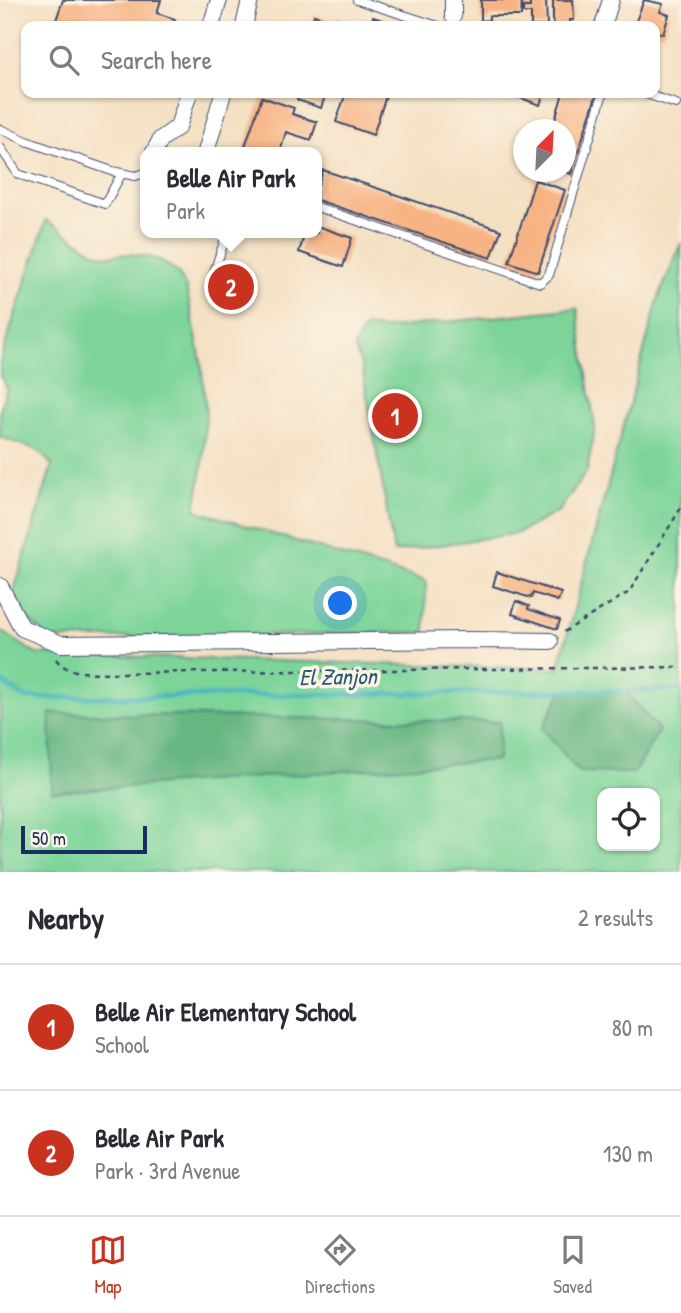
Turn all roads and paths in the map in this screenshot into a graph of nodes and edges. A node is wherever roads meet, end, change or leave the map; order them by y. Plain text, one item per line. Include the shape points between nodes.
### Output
1 (219, 0) edge
2 (250, 0) edge
3 (357, 0) edge
4 (611, 0) edge
5 (213, 21) edge
6 (245, 21) edge
7 (422, 21) edge
8 (605, 21) edge
9 (187, 98) edge
10 (222, 98) edge
11 (602, 98) edge
12 (660, 98) edge
13 (676, 103) dead end
14 (0, 129) edge
15 (0, 147) edge
16 (157, 147) edge
17 (207, 147) edge
18 (122, 173) junction
19 (140, 174) edge
20 (322, 209) edge
21 (226, 238) edge
22 (210, 284) dead end
23 (681, 508) edge
24 (0, 586) edge
25 (50, 639) junction
26 (550, 641) joint
27 (681, 667) edge

1 - 5 street
2 - 6 street
3 - 7 lane
4 - 8 street
9 - 16 street via 178,127
10 - 17 street
11 - 20 lane via 549,275 540,283
12 - 13 lane
14 - 18 lane
15 - 18 lane via 18,174 105,204
18 - 19 lane
21 - 22 lane
23 - 26 path via 629,592
24 - 25 street via 22,628
25 - 26 street via 61,644
25 - 27 path via 52,654 61,665 88,672

